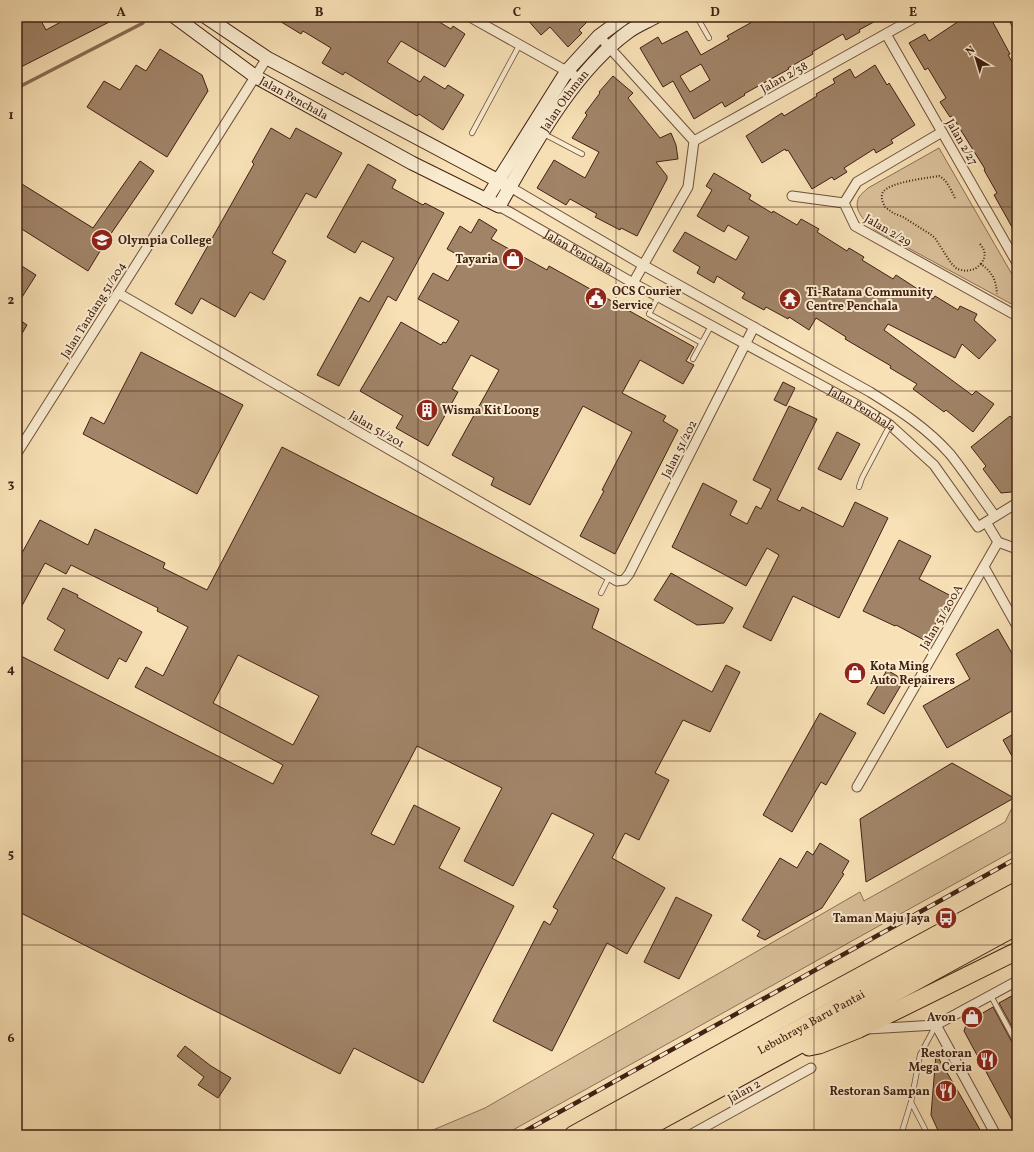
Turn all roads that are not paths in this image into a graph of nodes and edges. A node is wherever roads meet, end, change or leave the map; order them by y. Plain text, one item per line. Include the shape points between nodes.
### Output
1 (174, 17) edge
2 (206, 17) edge
3 (470, 17) edge
4 (625, 17) edge
5 (655, 17) edge
6 (697, 17) edge
7 (916, 17) edge
8 (1012, 17) edge
9 (1017, 25) edge
10 (886, 34) junction
11 (599, 36) junction
12 (710, 38) dead end
13 (520, 44) junction
14 (609, 48) junction
15 (267, 58) junction
16 (567, 71) junction
17 (256, 77) junction
18 (579, 78) junction
19 (942, 132) junction
20 (543, 133) junction
21 (472, 134) dead end
22 (694, 141) junction
23 (582, 154) dead end
24 (498, 180) junction
25 (510, 187) junction
26 (792, 196) dead end
27 (486, 200) junction
28 (844, 203) junction
29 (499, 206) junction
30 (1017, 263) edge
31 (643, 265) junction
32 (633, 283) junction
33 (118, 293) junction
34 (658, 296) junction
35 (1017, 316) edge
36 (711, 326) junction
37 (754, 327) junction
38 (702, 343) junction
39 (745, 344) junction
40 (693, 359) dead end
41 (890, 425) junction
42 (17, 453) edge
43 (859, 487) dead end
44 (1017, 503) edge
45 (995, 516) junction
46 (982, 524) junction
47 (998, 542) junction
48 (1017, 549) edge
49 (984, 567) junction
50 (608, 577) junction
51 (624, 580) joint
52 (601, 593) dead end
53 (1017, 626) edge
54 (857, 787) dead end
55 (1017, 891) edge
56 (1017, 909) edge
57 (1017, 926) edge
58 (1017, 951) edge
59 (1017, 981) edge
60 (991, 996) junction
61 (936, 1026) junction
62 (858, 1029) junction
63 (1017, 1044) edge
64 (785, 1052) junction
65 (811, 1068) dead end
66 (911, 1102) junction
67 (573, 1135) edge
68 (605, 1135) edge
69 (634, 1135) edge
70 (690, 1135) edge
71 (900, 1135) edge
72 (928, 1135) edge
73 (996, 1135) edge

1 - 17 main road, Jalan Penchala
2 - 15 main road, Jalan Penchala
3 - 13 street
4 - 11 main road, Jalan Othman
5 - 14 main road, Jalan Othman via 629,31
6 - 12 lane
7 - 10 street, Jalan 2/38
8 - 9 street
10 - 19 street, Jalan 2/27
10 - 22 street, Jalan 2/38
11 - 14 street
11 - 16 main road, Jalan Othman
13 - 16 street
13 - 21 lane
14 - 18 main road, Jalan Othman
14 - 22 street
15 - 17 street, Jalan Tandang 51/204
15 - 24 main road, Jalan Penchala
16 - 18 street
16 - 24 main road, Jalan Othman
17 - 27 main road, Jalan Penchala via 412,163
17 - 33 street, Jalan Tandang 51/204
18 - 20 main road, Jalan Othman
19 - 28 street via 856,182
19 - 30 street, Jalan 2/27
20 - 23 lane
20 - 25 main road, Jalan Othman
22 - 31 street via 688,187
24 - 25 main road, Jalan Penchala
24 - 27 main road, Jalan Othman
25 - 29 main road, Jalan Othman
25 - 31 street, Jalan Penchala
26 - 28 street
27 - 29 main road, Jalan Penchala
28 - 35 street, Jalan 2/29 via 855,226
29 - 32 street, Jalan Penchala
31 - 32 street
31 - 37 street, Jalan Penchala
32 - 34 street, Jalan Penchala
33 - 42 street, Jalan Tandang 51/204
33 - 50 street, Jalan 51/201
34 - 36 street, Jalan Penchala
34 - 38 lane via 649,314
36 - 38 lane
36 - 39 street, Jalan Penchala
37 - 39 street, Jalan 51/202
37 - 45 street, Jalan Penchala via 870,392 925,429 949,454
38 - 40 lane
39 - 41 street, Jalan Penchala
39 - 51 street, Jalan 51/202 via 635,563
41 - 43 lane
41 - 46 street, Jalan Penchala via 934,465
44 - 45 street
45 - 46 street
46 - 47 street, Jalan Penchala
47 - 48 street
47 - 49 street, Jalan 51/200A
49 - 53 street
49 - 54 street, Jalan 51/200A
50 - 51 street, Jalan 51/201 via 617,581
50 - 52 lane
55 - 67 highway
56 - 68 highway, Lebuhraya Baru Pantai
57 - 64 highway, Lebuhraya Baru Pantai
58 - 62 highway
59 - 60 street
60 - 61 street
60 - 63 lane
61 - 62 street
61 - 66 lane via 920,1055
61 - 73 street
62 - 64 highway via 819,1045
64 - 69 highway, Lebuhraya Baru Pantai
65 - 70 street, Jalan 2
66 - 71 lane
66 - 72 lane

